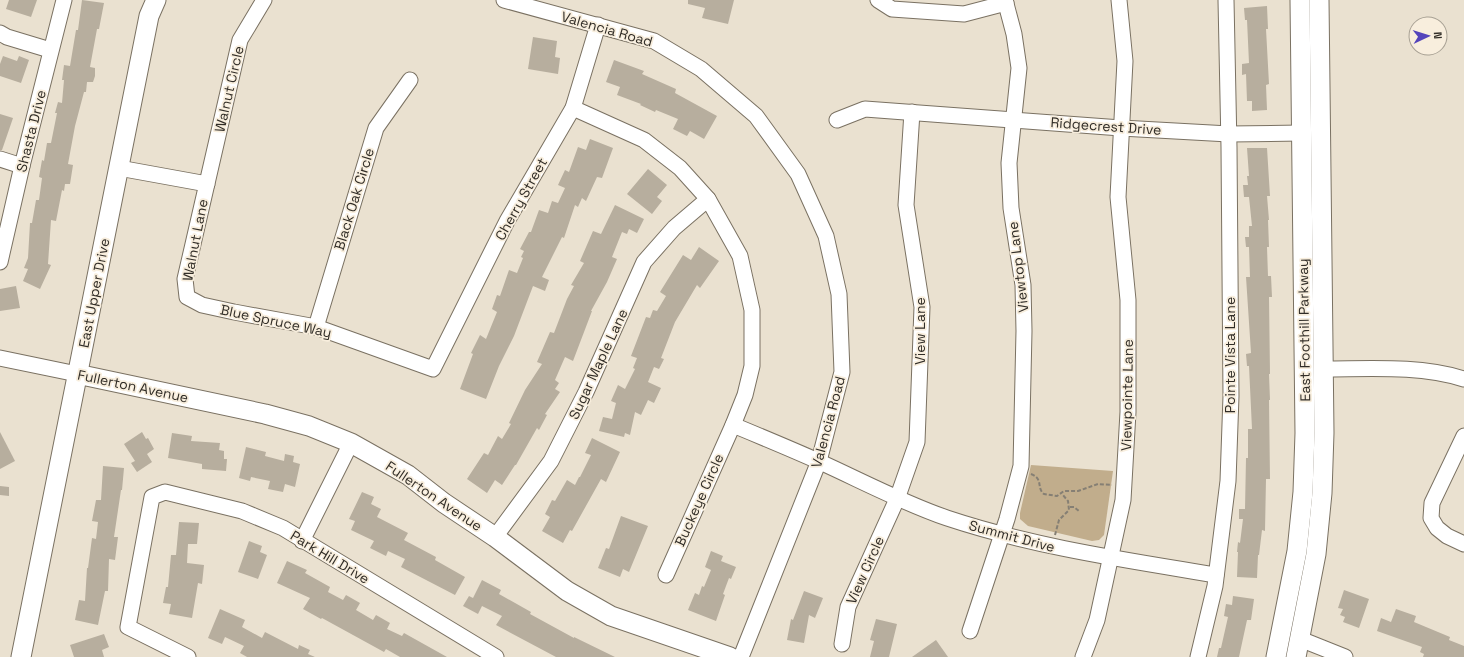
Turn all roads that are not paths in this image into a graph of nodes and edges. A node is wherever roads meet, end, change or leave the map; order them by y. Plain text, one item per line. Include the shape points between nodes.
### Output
1 (64, 0) edge
2 (156, 0) edge
3 (264, 0) edge
4 (504, 0) edge
5 (878, 0) edge
6 (1119, 0) edge
7 (1226, 0) edge
8 (1300, 0) edge
9 (1319, 0) edge
10 (1005, 1) edge
11 (598, 25) junction
12 (0, 33) edge
13 (50, 50) junction
14 (410, 80) dead end
15 (573, 108) junction
16 (912, 112) junction
17 (837, 120) dead end
18 (1014, 120) junction
19 (1121, 128) junction
20 (1301, 133) junction
21 (1229, 134) junction
22 (0, 159) edge
23 (22, 166) junction
24 (119, 168) junction
25 (207, 184) junction
26 (708, 199) junction
27 (0, 262) edge
28 (187, 297) joint
29 (316, 327) junction
30 (0, 358) edge
31 (433, 369) joint
32 (1323, 369) junction
33 (77, 374) junction
34 (1464, 379) edge
35 (733, 424) junction
36 (1464, 436) edge
37 (351, 443) junction
38 (819, 461) junction
39 (897, 499) junction
40 (1001, 533) junction
41 (495, 537) junction
42 (302, 541) junction
43 (1464, 544) edge
44 (1111, 558) junction
45 (666, 575) dead end
46 (1216, 575) junction
47 (970, 631) dead end
48 (842, 644) dead end
49 (1298, 648) edge
50 (21, 657) edge
51 (188, 657) edge
52 (496, 657) edge
53 (730, 657) edge
54 (741, 657) edge
55 (1083, 657) edge
56 (1198, 657) edge
57 (1276, 657) edge
58 (1345, 657) edge

1 - 13 street, Shasta Drive
2 - 24 main road, East Upper Drive via 150,16
3 - 25 street, Walnut Circle via 240,40
4 - 11 street, Valencia Road
5 - 10 street via 892,9 964,14
6 - 19 street, Viewpointe Lane via 1124,61
7 - 21 street, Pointe Vista Lane
8 - 20 main road, East Foothill Parkway
9 - 32 main road, East Foothill Parkway
10 - 18 street, Viewtop Lane via 1014,34 1019,68
11 - 15 street, Cherry Street
11 - 38 street, Valencia Road via 654,41 701,69 756,116 798,174 826,236 839,294 842,372
12 - 13 street
13 - 23 street, Shasta Drive
14 - 29 street, Black Oak Circle via 376,128
15 - 26 street, Buckeye Circle via 644,140 680,168
15 - 31 street, Cherry Street via 507,221
16 - 17 street, Ridgecrest Drive via 865,109
16 - 18 street, Ridgecrest Drive
16 - 39 street, View Lane via 906,205 922,307 918,434
18 - 19 street, Ridgecrest Drive
18 - 40 street, Viewtop Lane via 1009,163 1011,208 1023,285 1021,466
19 - 21 street, Ridgecrest Drive
19 - 44 street, Viewpointe Lane via 1118,197 1128,300 1128,412 1123,500
20 - 21 street, Ridgecrest Drive
20 - 57 main road, East Foothill Parkway via 1305,433 1303,492 1297,551
21 - 46 street, Pointe Vista Lane via 1231,396 1228,481
22 - 23 street
23 - 27 street, Shasta Drive
24 - 25 street
24 - 33 main road, East Upper Drive
25 - 28 street, Walnut Lane via 185,279
26 - 35 street, Buckeye Circle via 740,256 752,310 752,366 745,396
26 - 41 street, Sugar Maple Lane via 674,228 644,262 552,461
28 - 29 street, Blue Spruce Way via 202,305
29 - 31 street, Blue Spruce Way
30 - 33 street, Fullerton Avenue
32 - 34 street via 1402,368
32 - 49 main road, East Foothill Parkway via 1322,493 1316,554
33 - 37 main road, Fullerton Avenue via 265,414 309,426
33 - 50 main road, East Upper Drive
35 - 38 street, Summit Drive
35 - 45 street, Buckeye Circle
36 - 43 street via 1432,503 1431,518 1437,528 1447,536
37 - 41 main road, Fullerton Avenue via 408,475
37 - 42 street
38 - 39 street, Summit Drive
38 - 54 street, Valencia Road
39 - 40 street, Summit Drive via 947,518
39 - 48 street, View Circle via 848,607
40 - 44 street, Summit Drive
40 - 47 street, Viewtop Lane
41 - 53 main road, Fullerton Avenue via 567,591 611,616
42 - 51 street, Park Hill Drive via 282,528 242,511 165,492 152,497 128,627
42 - 52 street, Park Hill Drive
44 - 46 street, Summit Drive
44 - 55 street, Viewpointe Lane via 1097,620
46 - 56 street, Pointe Vista Lane
49 - 58 street

